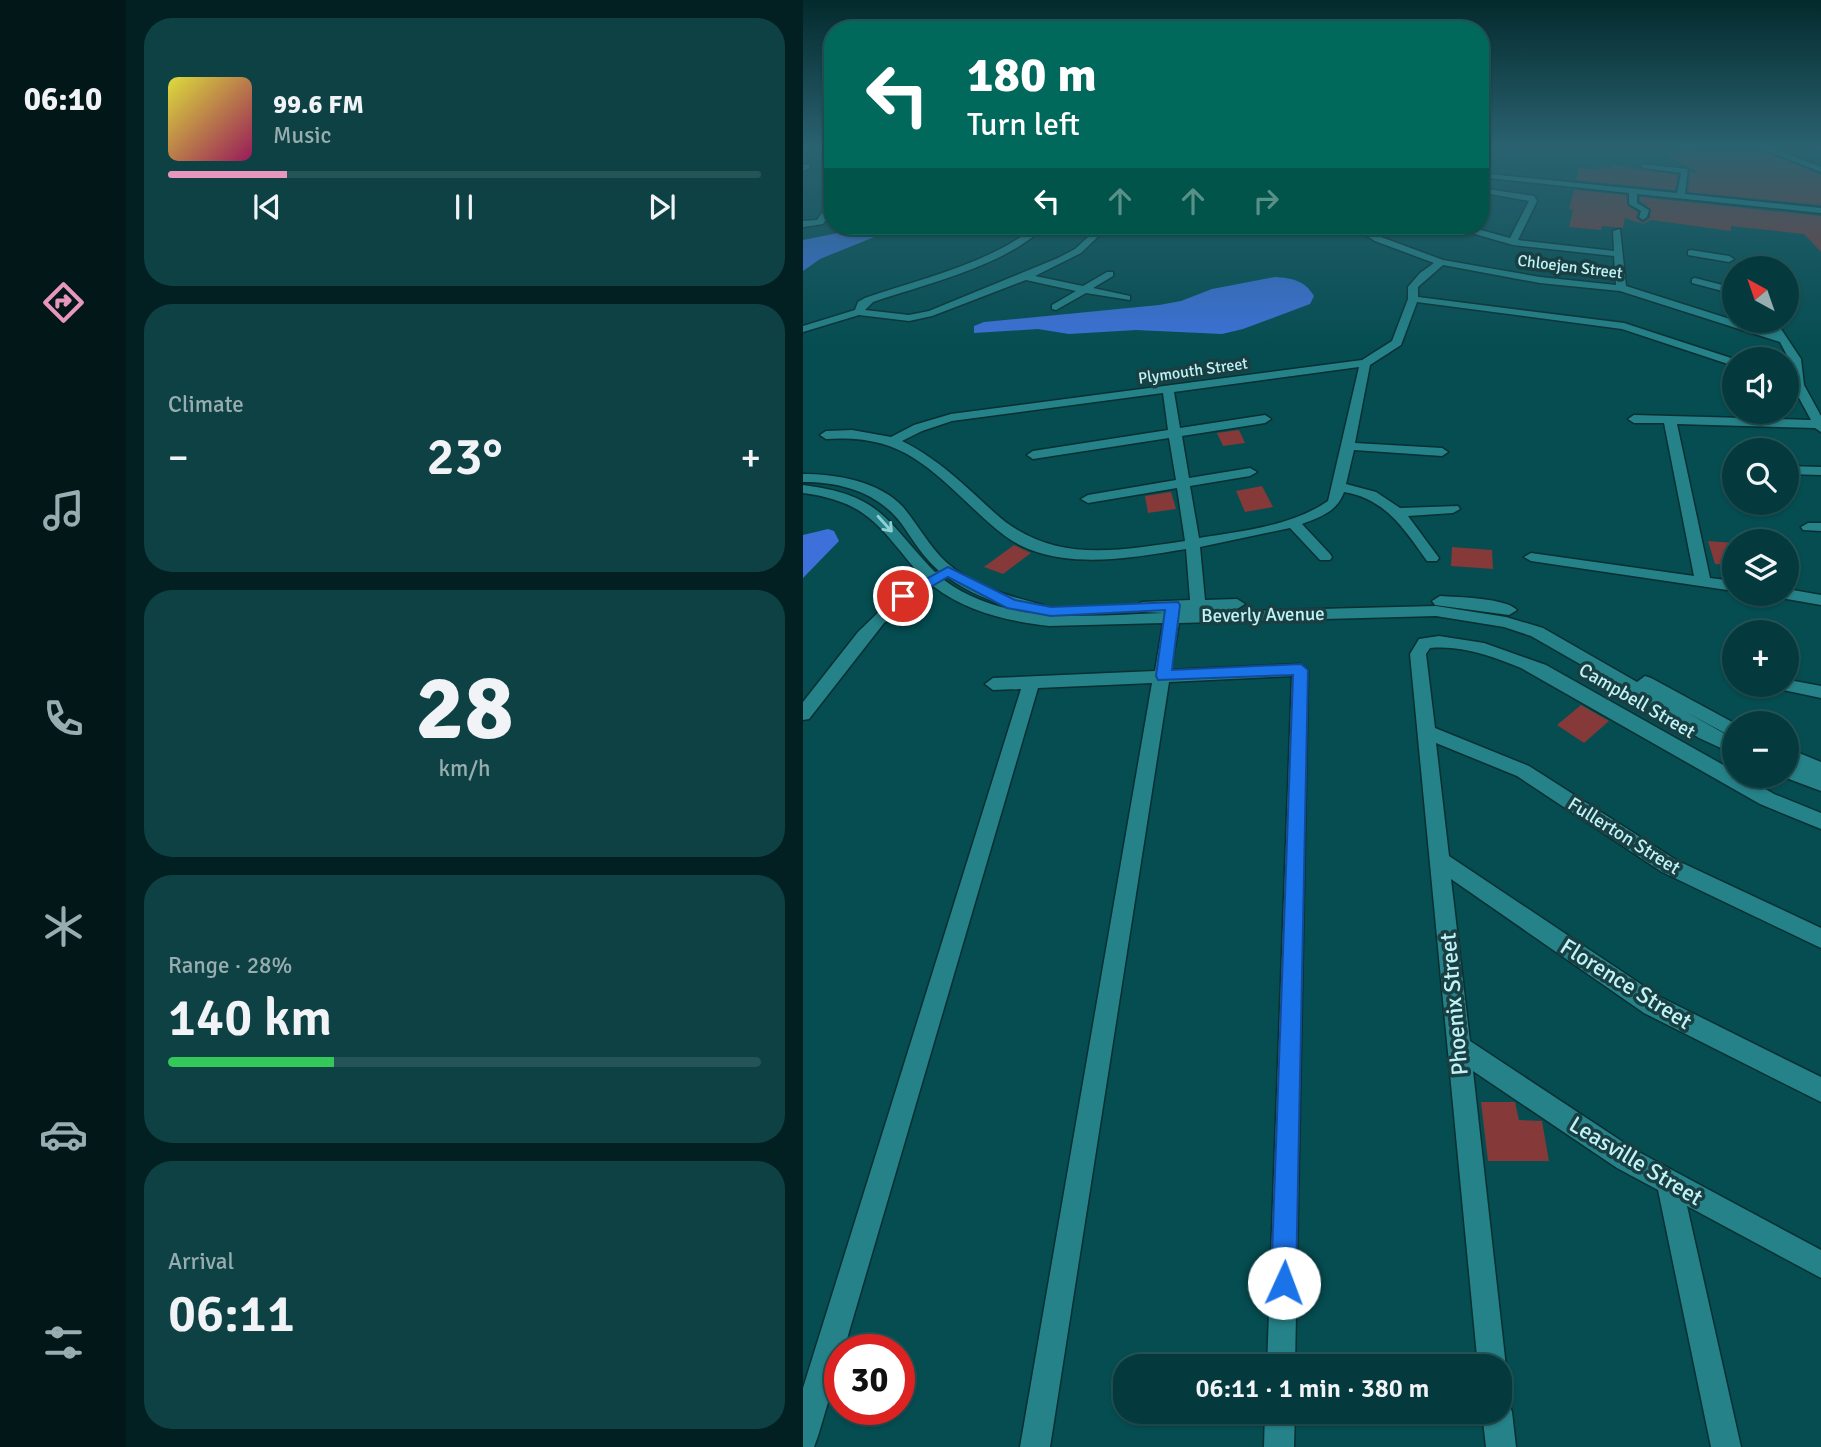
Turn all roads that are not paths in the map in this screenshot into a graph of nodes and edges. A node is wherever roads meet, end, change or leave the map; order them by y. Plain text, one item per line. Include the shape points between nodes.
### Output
1 (1527, 214) edge
2 (1644, 214) edge
3 (824, 216) edge
4 (1643, 217) dead end
5 (803, 224) edge
6 (1617, 232) dead end
7 (1030, 235) edge
8 (1095, 235) edge
9 (1371, 235) edge
10 (1488, 235) edge
11 (1513, 242) junction
12 (1722, 245) dead end
13 (1691, 253) dead end
14 (1618, 254) junction
15 (1728, 256) edge
16 (1722, 261) edge
17 (1441, 262) junction
18 (1110, 274) dead end
19 (1025, 277) junction
20 (1695, 281) dead end
21 (1621, 288) junction
22 (1722, 288) edge
23 (1084, 290) junction
24 (1126, 298) dead end
25 (1413, 299) junction
26 (1056, 307) dead end
27 (859, 312) junction
28 (803, 329) edge
29 (1778, 333) edge
30 (1782, 339) junction
31 (1787, 347) edge
32 (1722, 359) edge
33 (1365, 363) junction
34 (1799, 385) edge
35 (1168, 391) junction
36 (1821, 393) edge
37 (1799, 394) edge
38 (1265, 419) dead end
39 (1634, 419) dead end
40 (1670, 421) junction
41 (1819, 426) edge
42 (1174, 433) junction
43 (826, 435) dead end
44 (895, 440) junction
45 (1348, 446) junction
46 (1442, 452) dead end
47 (1033, 455) dead end
48 (1799, 470) edge
49 (1821, 471) edge
50 (1250, 472) dead end
51 (803, 478) edge
52 (1183, 484) junction
53 (1338, 487) junction
54 (803, 489) edge
55 (1088, 499) dead end
56 (1453, 509) dead end
57 (1398, 512) junction
58 (1294, 524) junction
59 (1193, 543) junction
60 (1325, 557) dead end
61 (1531, 557) dead end
62 (1432, 558) dead end
63 (941, 575) junction
64 (1703, 581) junction
65 (1722, 584) edge
66 (1799, 596) edge
67 (1821, 600) edge
68 (1199, 611) junction
69 (1172, 612) junction
70 (1425, 643) joint
71 (1164, 676) junction
72 (1031, 682) junction
73 (993, 684) dead end
74 (1799, 688) edge
75 (1821, 692) edge
76 (803, 714) edge
77 (1722, 724) edge
78 (1428, 733) junction
79 (1722, 741) edge
80 (1799, 760) edge
81 (1821, 770) edge
82 (1799, 776) edge
83 (1821, 785) edge
84 (1821, 821) edge
85 (1441, 861) junction
86 (1821, 938) edge
87 (1458, 1047) junction
88 (1821, 1090) edge
89 (1669, 1183) junction
90 (1821, 1265) edge
91 (1281, 1354) edge
92 (1491, 1354) edge
93 (1280, 1424) edge
94 (1498, 1424) edge
95 (803, 1436) edge
96 (1035, 1447) edge
97 (1279, 1447) edge
98 (1501, 1447) edge
99 (1726, 1447) edge

1 - 11 street
2 - 4 street
3 - 5 street via 819,222
6 - 14 street
7 - 27 street via 985,258 869,300
8 - 19 street via 1078,251
9 - 17 street, Chloejen Street
10 - 11 street
11 - 14 street
12 - 15 street
13 - 16 street
14 - 21 street
17 - 21 street, Chloejen Street via 1540,280
17 - 25 street, Plymouth Street via 1413,287
18 - 23 street
19 - 23 street
19 - 27 street via 920,317
20 - 22 street
21 - 30 street, Chloejen Street
23 - 24 street
23 - 26 street
25 - 32 street via 1624,326
25 - 33 street, Plymouth Street via 1397,343
27 - 28 street
29 - 30 street
30 - 31 street
33 - 35 street, Plymouth Street
33 - 45 street
34 - 36 street
35 - 42 street
35 - 44 street, Plymouth Street via 951,418
37 - 41 street
38 - 42 street
39 - 40 street
40 - 41 street
40 - 64 street
42 - 47 street
42 - 52 street
43 - 44 street
44 - 59 street via 931,461 999,525 1028,544 1059,553 1100,555
45 - 46 street
45 - 53 street
48 - 49 street
50 - 52 street
51 - 63 street, Beverly Avenue via 857,486 889,502
52 - 55 street
52 - 59 street
53 - 57 street via 1374,494
53 - 58 street via 1326,510
54 -> 63 street, Beverly Avenue via 837,493 872,509
56 - 57 street
57 - 62 street
58 - 59 street
58 - 60 street
59 - 68 street
61 - 64 street
63 - 69 street, Beverly Avenue via 974,605 1006,616 1049,621
63 - 76 street via 903,596 880,616
64 - 65 street
66 - 67 street
68 - 69 street, Beverly Avenue
68 - 77 street, Beverly Avenue via 1434,600 1508,610
68 - 79 street, Beverly Avenue via 1436,611 1505,622 1537,632
69 - 71 street
70 - 78 street, Phoenix Street via 1418,654
70 - 84 street, Campbell Street via 1442,640 1473,646 1540,669 1767,799
71 - 72 street
71 - 91 street via 1301,670
71 - 96 street
72 - 73 street
72 - 95 street
74 - 75 street
78 - 85 street, Phoenix Street
78 - 86 street, Fullerton Street via 1523,771 1669,866
80 - 81 street
82 - 83 street
85 - 87 street, Phoenix Street
85 - 88 street, Florence Street via 1652,1005
87 - 89 street, Leasville Street
87 - 92 street, Phoenix Street
89 - 90 street, Leasville Street
89 - 99 street
93 - 97 street
94 - 98 street

